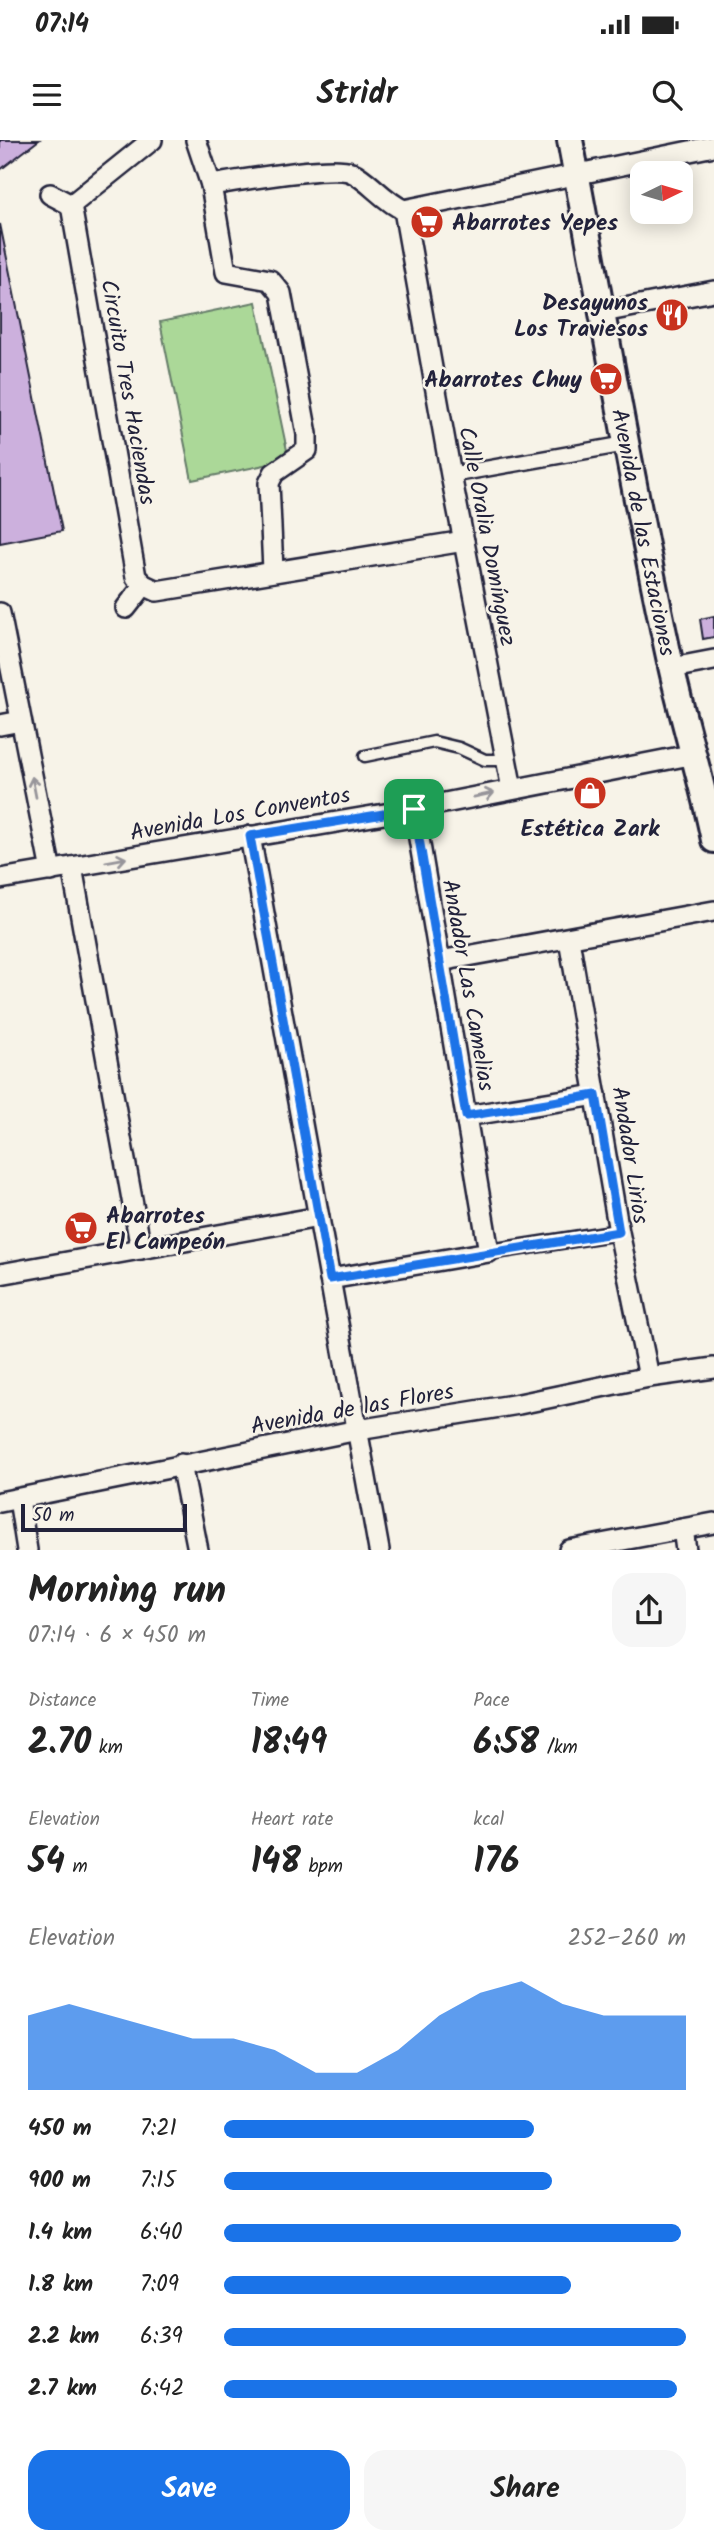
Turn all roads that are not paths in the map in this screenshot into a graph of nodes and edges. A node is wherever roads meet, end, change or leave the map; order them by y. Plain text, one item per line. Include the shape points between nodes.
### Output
1 (152, 140) edge
2 (196, 140) edge
3 (570, 140) edge
4 (714, 146) edge
5 (577, 174) junction
6 (211, 185) junction
7 (50, 194) dead end
8 (71, 205) junction
9 (404, 210) junction
10 (714, 291) edge
11 (603, 312) junction
12 (626, 444) junction
13 (451, 475) junction
14 (464, 541) junction
15 (272, 570) junction
16 (144, 585) junction
17 (126, 608) dead end
18 (0, 617) edge
19 (714, 660) edge
20 (671, 668) junction
21 (21, 721) junction
22 (0, 725) edge
23 (695, 754) junction
24 (365, 756) dead end
25 (506, 760) junction
26 (512, 789) junction
27 (710, 799) edge
28 (414, 809) junction
29 (250, 836) junction
30 (714, 841) edge
31 (72, 867) junction
32 (51, 871) junction
33 (0, 879) edge
34 (714, 911) edge
35 (569, 939) junction
36 (440, 961) junction
37 (596, 1095) junction
38 (466, 1116) junction
39 (319, 1217) junction
40 (619, 1232) junction
41 (141, 1249) junction
42 (489, 1252) junction
43 (0, 1274) edge
44 (330, 1279) junction
45 (714, 1368) edge
46 (649, 1377) junction
47 (358, 1430) junction
48 (181, 1464) junction
49 (9, 1501) edge
50 (714, 1522) edge
51 (683, 1530) junction
52 (27, 1550) edge
53 (198, 1550) edge
54 (379, 1550) edge
55 (569, 1550) edge
56 (686, 1550) edge

1 - 8 street
2 - 6 street
3 - 5 street, Avenida de las Estaciones
4 - 5 street
5 - 9 street
5 - 11 street, Avenida de las Estaciones
6 - 9 street via 328,170 351,172
6 - 15 street via 226,272 270,280 281,293 307,434 307,450 274,473 269,484
7 - 8 street
8 - 16 street, Circuito Tres Haciendas via 136,577
9 - 13 street, Calle Oralia Domínguez
10 - 11 street
11 - 12 street, Avenida de las Estaciones
12 - 13 street
12 - 20 street, Avenida de las Estaciones
13 - 14 street, Calle Oralia Domínguez
14 - 15 street
14 - 25 street, Calle Oralia Domínguez
15 - 16 street via 157,591
16 - 17 street
18 - 21 street
19 - 20 street
20 - 23 street, Avenida de las Estaciones
21 - 22 street
32 -> 21 street
23 - 26 street, Avenida Los Conventos
23 - 27 street, Avenida de las Estaciones
24 - 25 lane via 434,742 485,760
25 - 26 street, Calle Oralia Domínguez
28 -> 26 street, Avenida Los Conventos
27 - 30 street, Avenida de las Estaciones
28 - 29 street, Avenida Los Conventos
28 - 36 street, Andador Las Camelias
31 -> 29 street, Avenida Los Conventos
29 - 39 street
31 - 32 street, Avenida Los Conventos
31 - 41 street
32 - 33 street, Avenida Los Conventos
34 - 35 street
35 - 36 street
35 - 37 street, Andador Lirios
36 - 38 street, Andador Las Camelias
37 - 38 street
37 - 40 street, Andador Lirios
38 - 42 street, Andador Las Camelias
39 - 41 street
39 - 44 street
40 - 42 street
40 - 46 street, Andador Lirios
41 - 43 street
42 - 44 street
44 - 47 street
45 - 46 street, Avenida de las Flores
46 - 47 street, Avenida de las Flores
47 - 48 street, Avenida de las Flores
47 - 54 street
48 - 49 street, Avenida de las Flores
48 - 53 street
49 - 52 street
50 - 51 street
51 - 55 street
51 - 56 street

